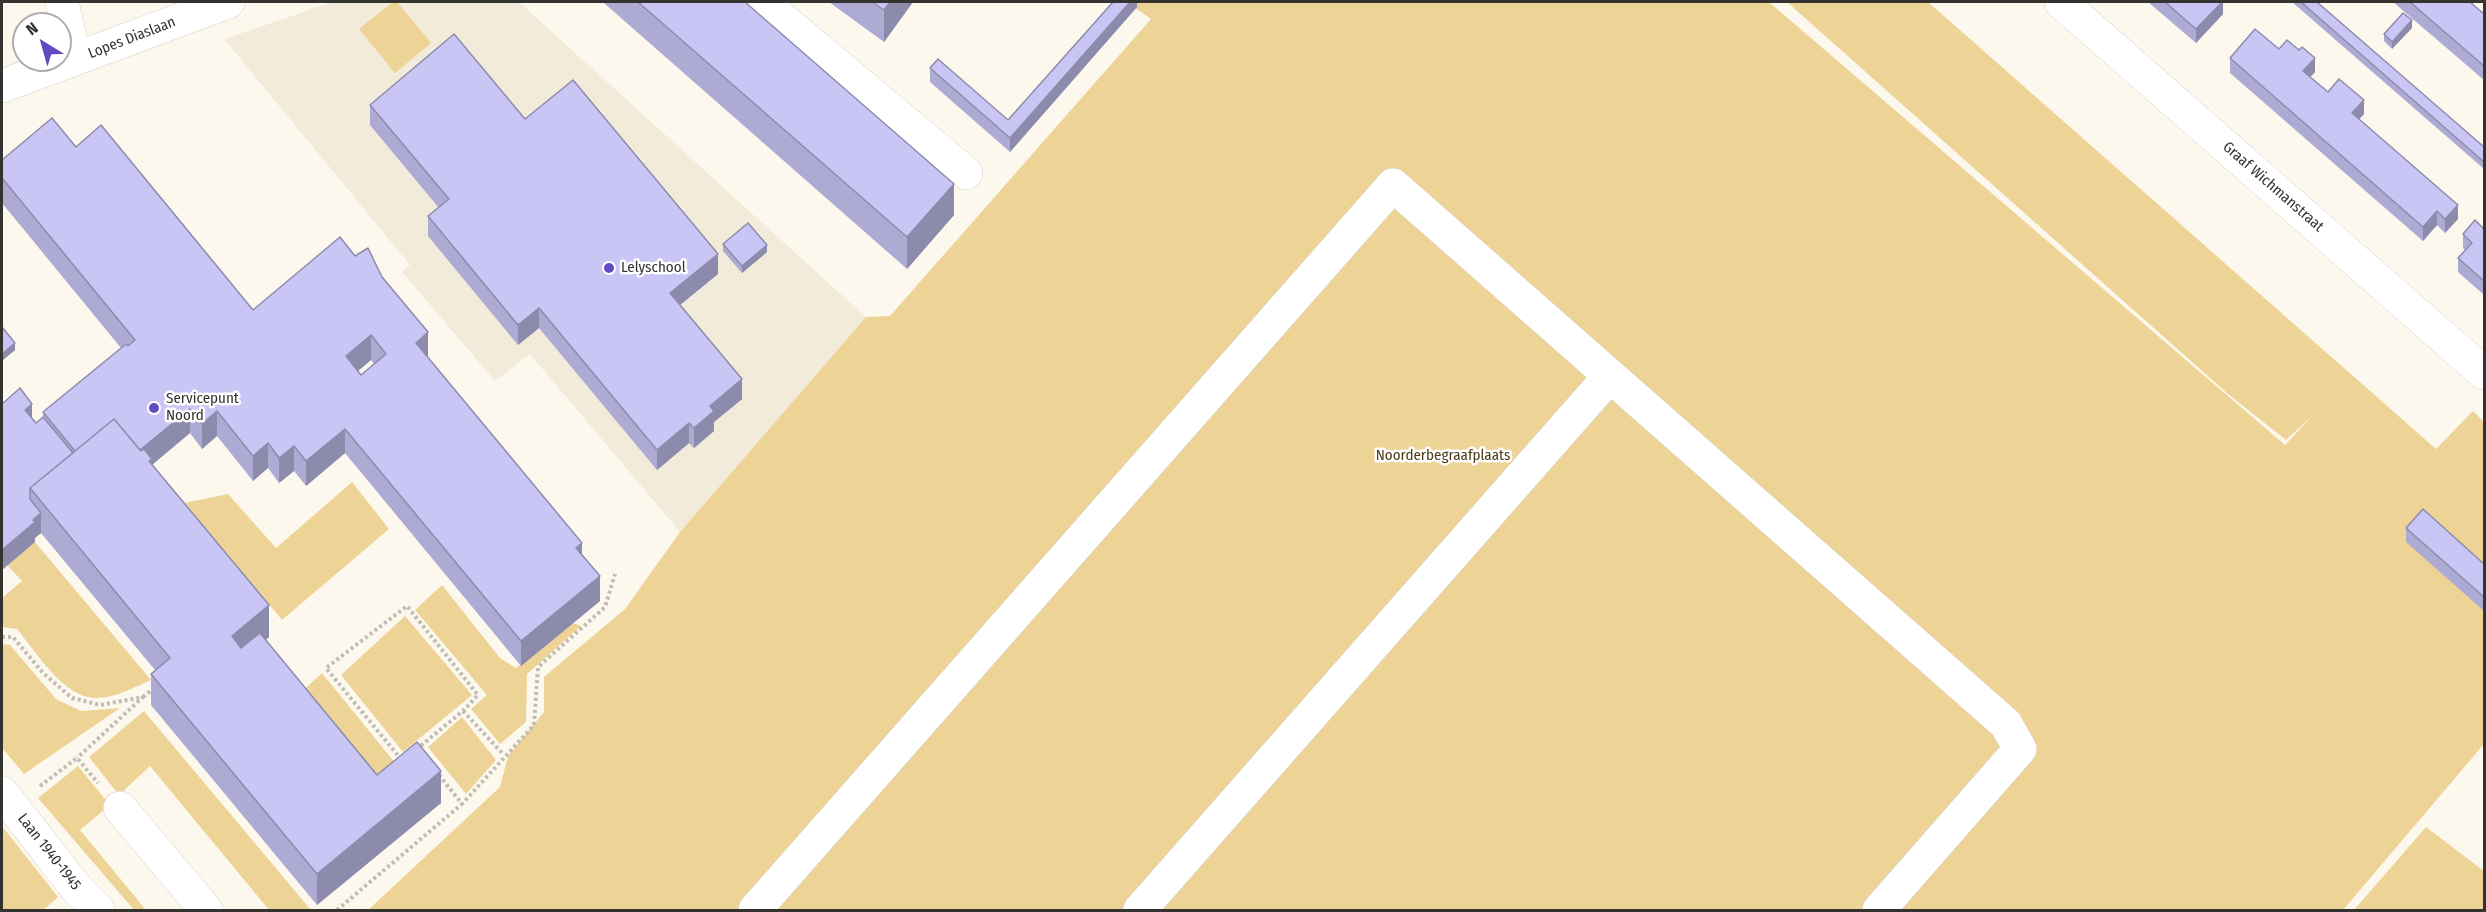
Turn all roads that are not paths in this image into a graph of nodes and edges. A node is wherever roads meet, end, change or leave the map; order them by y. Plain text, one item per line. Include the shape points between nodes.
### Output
1 (62, 2) edge
2 (228, 2) edge
3 (762, 2) edge
4 (2061, 2) edge
5 (75, 59) junction
6 (2, 86) edge
7 (966, 173) dead end
8 (2484, 373) edge
9 (1609, 377) junction
10 (7, 800) edge
11 (120, 808) road end
12 (98, 910) edge
13 (206, 910) edge
14 (755, 910) edge
15 (1140, 910) edge
16 (1879, 910) edge

1 - 5 street
2 - 5 street, Lopes Diaslaan
3 - 7 street
4 - 8 street, Graaf Wichmanstraat
5 - 6 street, Lopes Diaslaan
9 - 14 street via 1393,185
9 - 15 street
9 - 16 street via 2006,724 2020,748
10 - 12 street, Laan 1940-1945
11 - 13 street

